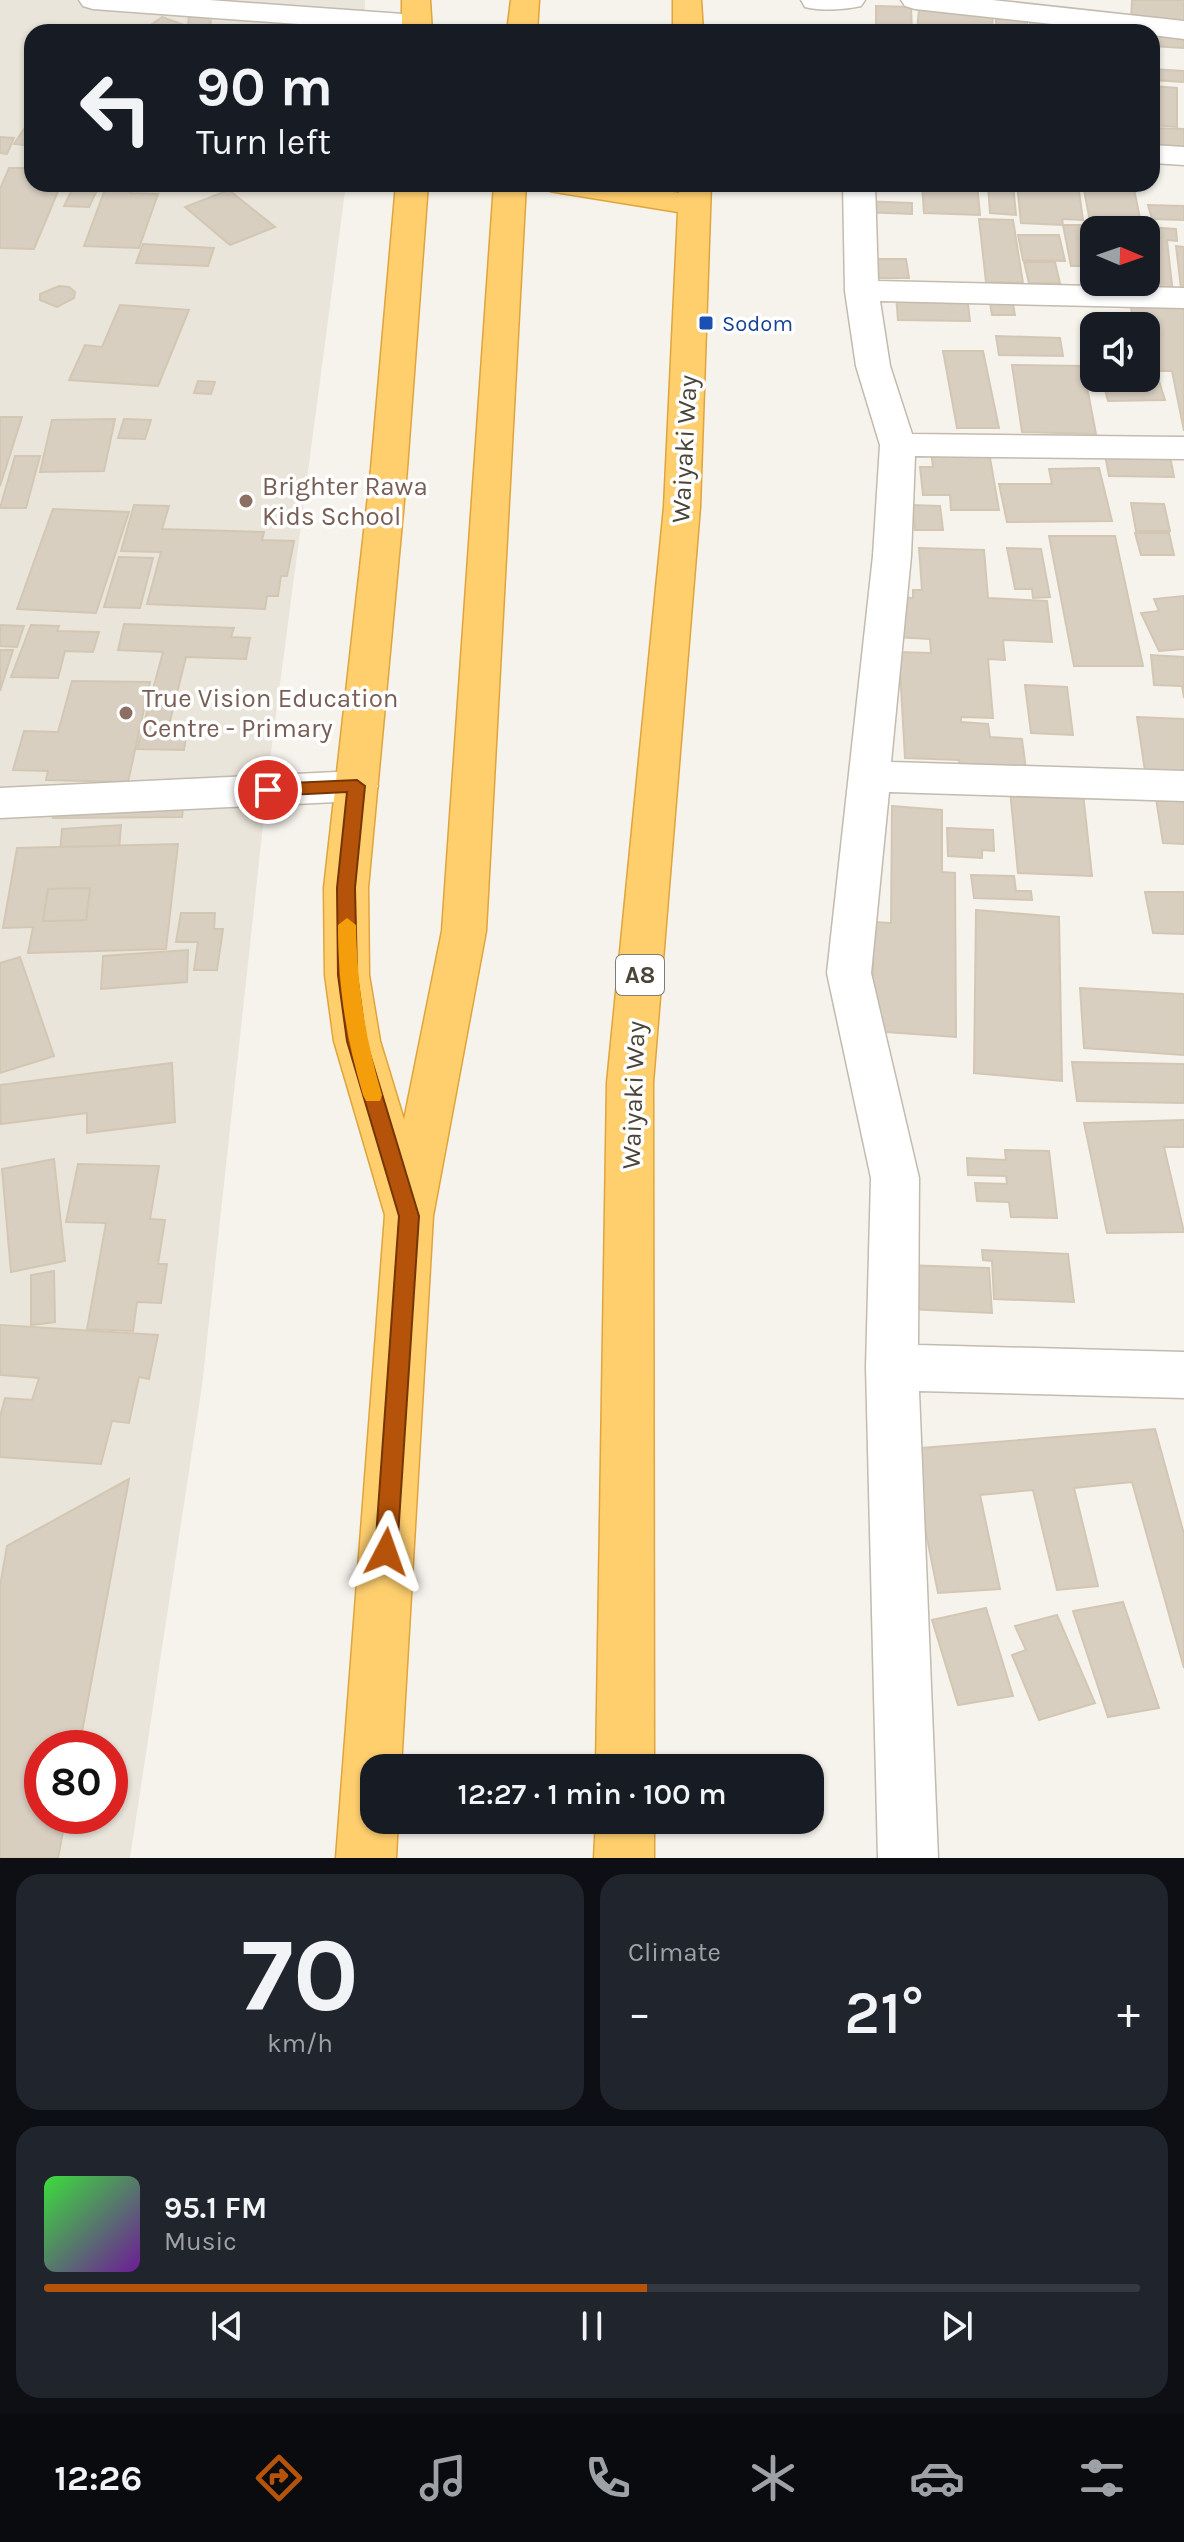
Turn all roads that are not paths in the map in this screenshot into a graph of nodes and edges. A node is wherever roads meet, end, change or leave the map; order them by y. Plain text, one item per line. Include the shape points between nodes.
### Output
1 (93, 0) edge
2 (525, 0) edge
3 (687, 0) edge
4 (815, 0) edge
5 (851, 0) edge
6 (915, 0) edge
7 (417, 19) edge
8 (523, 24) edge
9 (688, 24) edge
10 (822, 24) edge
11 (1130, 24) edge
12 (1160, 27) edge
13 (1184, 30) edge
14 (1160, 154) edge
15 (1184, 156) edge
16 (411, 192) edge
17 (510, 192) edge
18 (659, 192) edge
19 (859, 192) edge
20 (696, 195) edge
21 (862, 291) junction
22 (1184, 298) edge
23 (898, 445) junction
24 (1184, 448) edge
25 (867, 776) junction
26 (357, 786) junction
27 (1184, 786) edge
28 (0, 803) edge
29 (409, 1216) junction
30 (892, 1367) junction
31 (1184, 1375) edge
32 (625, 1754) edge
33 (625, 1834) edge
34 (366, 1858) edge
35 (624, 1858) edge
36 (908, 1858) edge

1 - 7 street
2 - 8 highway
3 - 9 highway
4 - 5 street
4 - 10 street
6 - 11 street
12 - 13 street
14 - 15 street
16 - 26 highway
17 - 29 highway via 464,931
18 - 20 highway
19 - 21 street
20 - 32 highway, Waiyaki Way / A8 via 682,507 630,1083
21 - 22 street
21 - 23 street via 873,366
23 - 24 street
23 - 25 street via 892,556
25 - 27 street
25 - 30 street via 849,973 895,1178
26 - 28 street
26 - 29 highway via 346,888 347,975 357,1041
29 - 34 highway
30 - 31 street
30 - 36 street
33 - 35 highway

